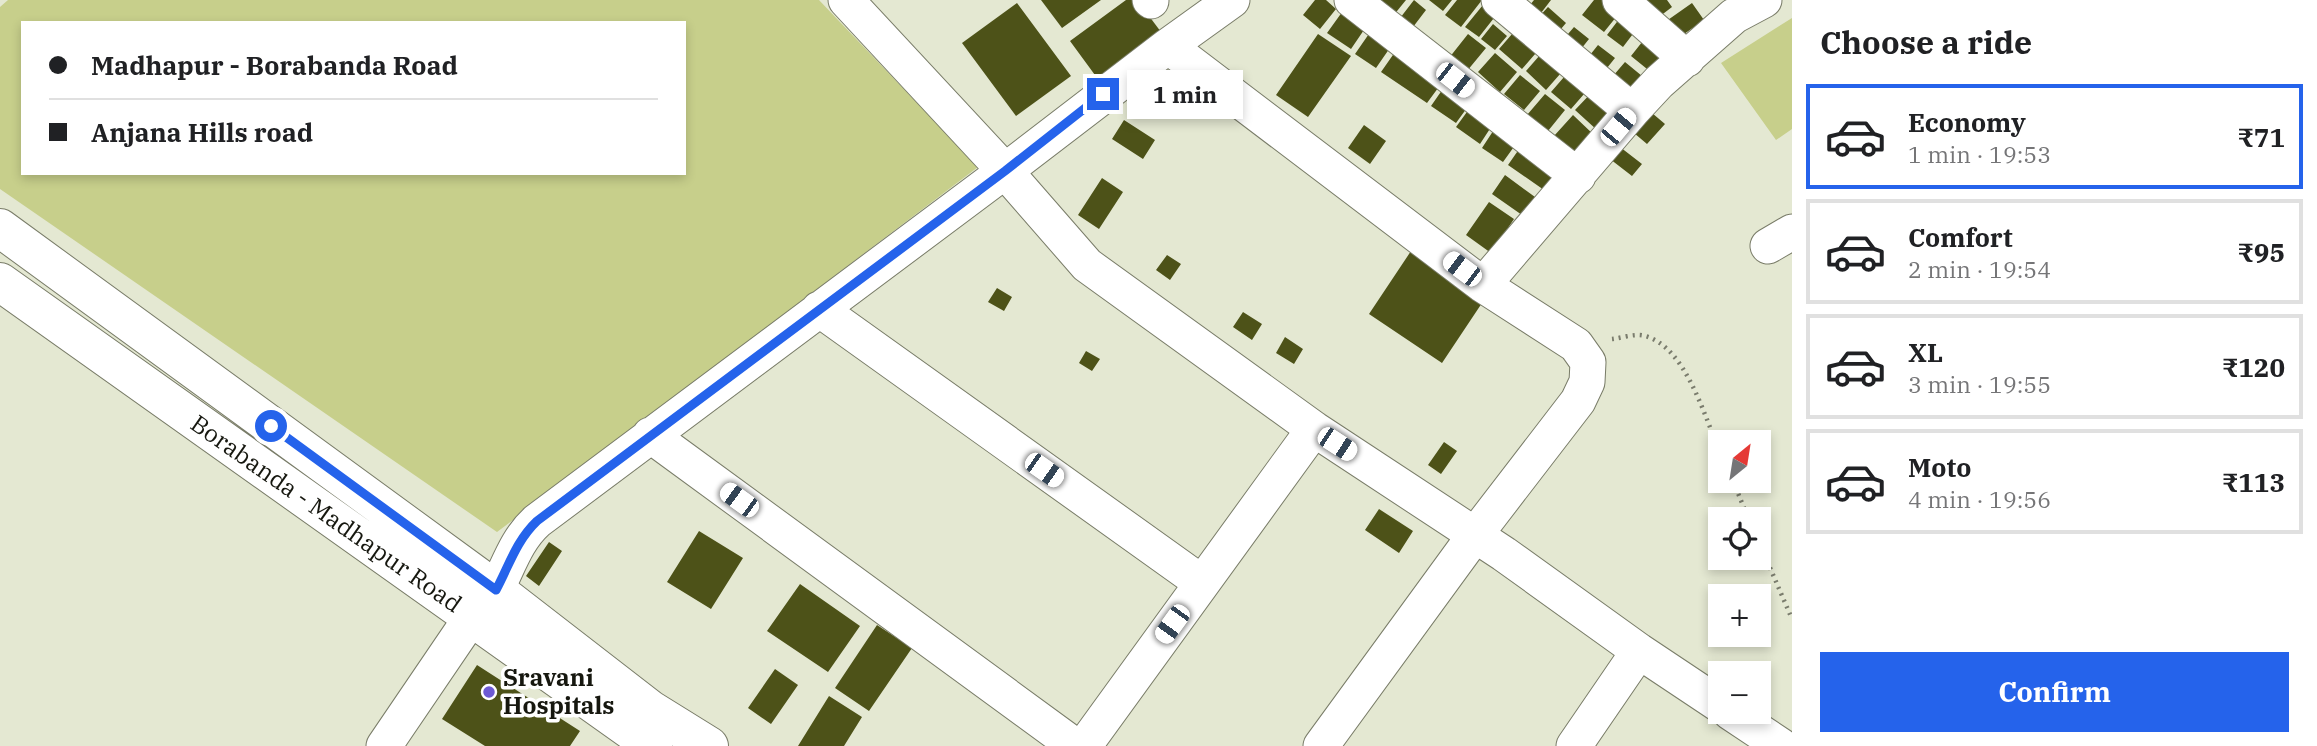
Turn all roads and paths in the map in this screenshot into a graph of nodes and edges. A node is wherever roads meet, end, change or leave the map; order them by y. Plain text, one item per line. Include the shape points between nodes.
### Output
1 (846, 0) edge
2 (1232, 0) edge
3 (1352, 0) edge
4 (1499, 0) edge
5 (1620, 0) edge
6 (1764, 0) edge
7 (1728, 8) edge
8 (1168, 46) junction
9 (1687, 59) junction
10 (1632, 111) junction
11 (1005, 171) junction
12 (1578, 176) junction
13 (0, 228) edge
14 (0, 282) edge
15 (1483, 285) junction
16 (819, 309) junction
17 (1576, 345) junction
18 (1314, 429) junction
19 (1711, 430) edge
20 (650, 435) junction
21 (1475, 535) junction
22 (1771, 570) edge
23 (1202, 583) junction
24 (496, 590) junction
25 (471, 618) junction
26 (1792, 619) edge
27 (1639, 651) junction
28 (1708, 697) edge
29 (1748, 724) edge
30 (639, 742) edge
31 (384, 746) edge
32 (709, 746) edge
33 (1075, 746) edge
34 (1084, 746) edge
35 (1321, 746) edge
36 (1574, 746) edge
37 (1781, 746) edge

1 - 11 street
2 - 8 street
3 - 12 street
4 - 10 street
5 - 9 street
6 - 7 street
7 - 9 street
8 - 11 street
8 - 15 street
9 - 10 street
10 - 12 street
11 - 16 street
11 - 18 street via 1087,265
12 - 15 street
13 - 24 street
14 - 25 street, Borabanda - Madhapur Road
15 - 17 street
16 - 20 street
16 - 23 street
17 - 19 path via 1642,335 1663,343 1683,365
17 - 21 street via 1588,362 1587,382 1578,401
18 - 21 street
18 - 23 street
20 - 24 street via 525,532
20 - 33 street
21 - 27 street
21 - 35 street
22 - 26 path
23 - 34 street
24 - 32 street via 651,710
25 - 30 street, Borabanda - Madhapur Road
25 - 31 street
27 - 28 street
27 - 36 street
29 - 37 street

